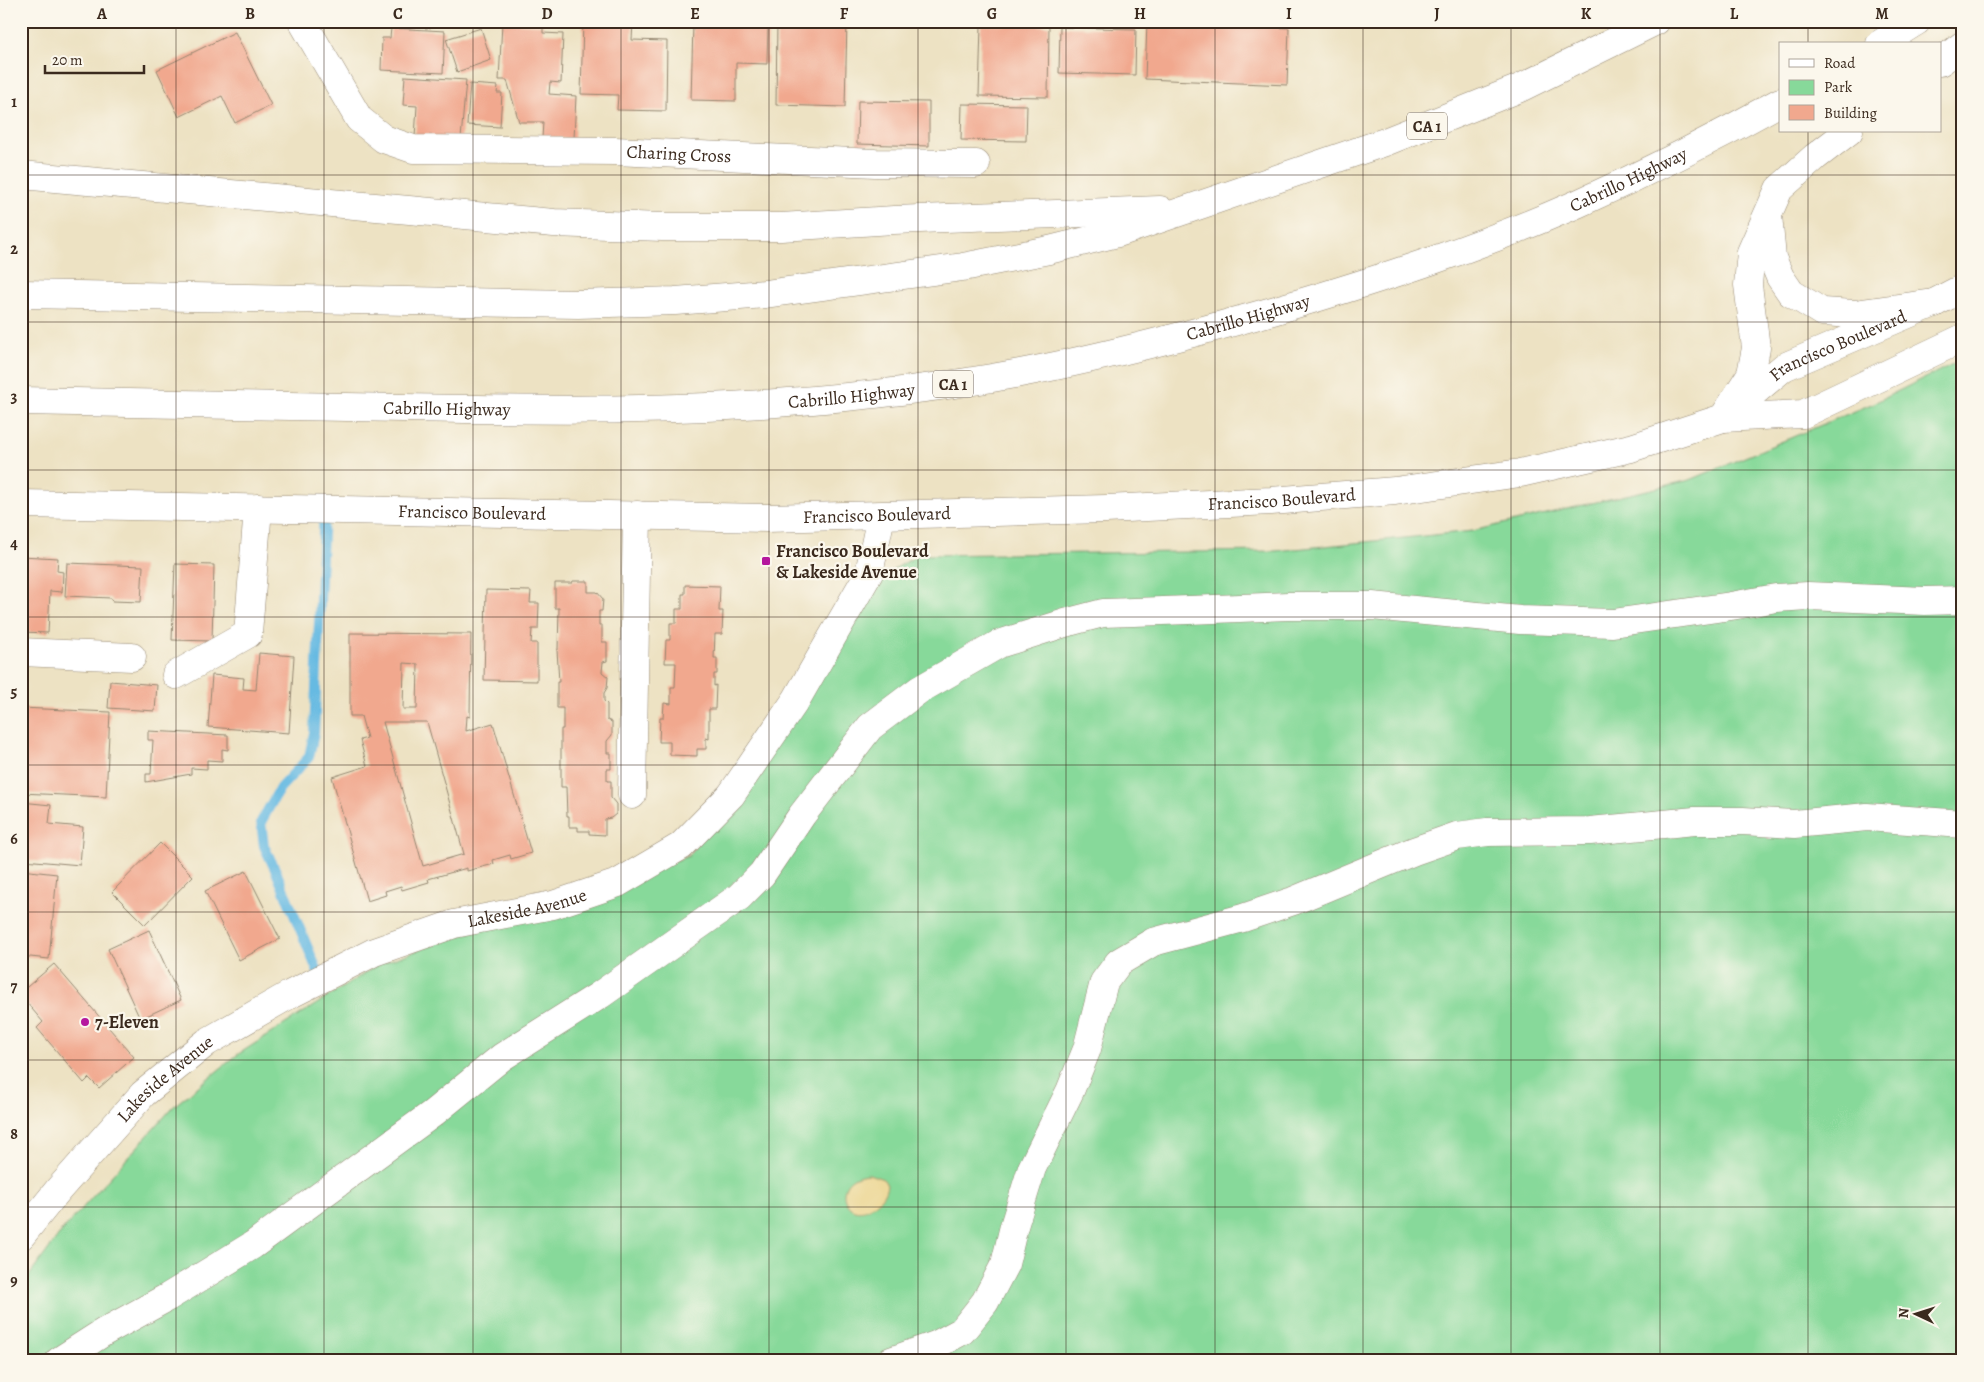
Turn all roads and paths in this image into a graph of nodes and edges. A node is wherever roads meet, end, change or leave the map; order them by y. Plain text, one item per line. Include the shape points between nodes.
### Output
1 (302, 21) edge
2 (1656, 21) edge
3 (1917, 21) edge
4 (1883, 42) edge
5 (1963, 45) edge
6 (1942, 61) edge
7 (1779, 103) edge
8 (1848, 132) edge
9 (976, 164) dead end
10 (21, 175) edge
11 (1189, 209) junction
12 (1768, 214) junction
13 (1963, 288) edge
14 (21, 294) edge
15 (1934, 303) junction
16 (1963, 338) edge
17 (21, 401) edge
18 (1723, 418) junction
19 (21, 504) edge
20 (258, 508) junction
21 (636, 515) junction
22 (881, 516) junction
23 (1963, 600) edge
24 (21, 652) edge
25 (132, 657) dead end
26 (176, 675) dead end
27 (632, 795) dead end
28 (1963, 824) edge
29 (58, 1189) junction
30 (21, 1206) edge
31 (21, 1236) edge
32 (59, 1361) edge
33 (892, 1361) edge

1 - 9 main road, Charing Cross via 359,119 384,139 413,149 615,151 875,163
2 - 11 main road, CA 1 via 1520,88 1385,142
3 - 4 main road
5 - 6 main road
7 - 17 main road, Cabrillo Highway / CA 1 via 1574,205 1448,255 1325,296 1214,328 1024,372 945,386 777,403 670,409
8 - 12 main road via 1779,189
10 - 11 main road via 554,223 662,227 781,227
11 - 14 main road, CA 1 via 1118,233 963,267 855,283 702,299 578,304
12 - 15 main road via 1772,258 1780,277 1791,293 1822,312 1854,314
12 - 18 main road via 1751,252 1748,285 1756,348 1751,374
13 - 15 main road, Francisco Boulevard
15 - 18 main road, Francisco Boulevard via 1784,367
16 - 18 main road, Francisco Boulevard via 1803,414
18 - 22 main road, Francisco Boulevard via 1622,450 1520,473 1395,491 1262,502
19 - 20 main road, Francisco Boulevard
20 - 21 main road, Francisco Boulevard
20 - 26 main road via 248,634
21 - 22 main road, Francisco Boulevard
21 - 27 main road
22 - 29 main road, Lakeside Avenue via 869,573 796,700 731,795 680,846 618,883 553,905 454,924 374,952 289,995 207,1042 143,1094
23 - 32 main road via 1776,598 1612,623 1520,620 1372,606 1163,611 1103,614 999,644 919,690 870,727 802,815 762,874 739,897 600,995 502,1057 432,1114 253,1245
24 - 25 main road
28 - 33 main road via 1867,817 1794,824 1695,821 1590,831 1487,832 1457,836 1293,901 1154,942 1119,962 1104,982 1087,1050 1032,1168 1005,1264 985,1302 962,1331 936,1345
29 - 30 main road, Lakeside Avenue via 43,1200
29 - 31 main road, Lakeside Avenue

